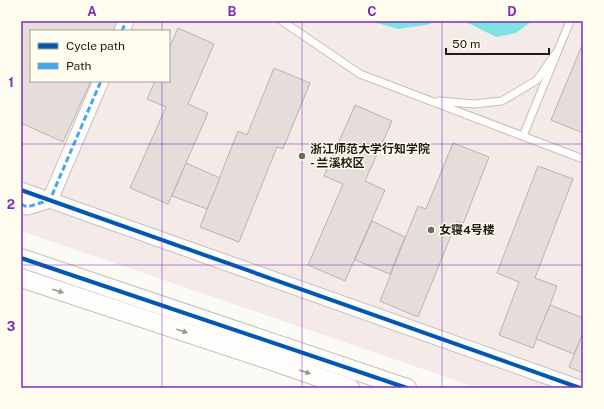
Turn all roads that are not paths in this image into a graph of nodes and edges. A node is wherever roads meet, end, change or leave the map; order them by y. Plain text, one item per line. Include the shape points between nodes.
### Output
1 (282, 21) edge
2 (570, 21) edge
3 (556, 53) junction
4 (100, 82) edge
5 (429, 100) junction
6 (523, 136) junction
7 (583, 159) edge
8 (21, 190) edge
9 (50, 200) junction
10 (21, 204) edge
11 (21, 258) edge
12 (21, 278) edge
13 (350, 388) edge
14 (407, 388) edge
15 (580, 388) edge

1 - 5 lane via 360,74
2 - 3 lane
3 - 5 lane via 537,80 502,101 474,104
3 - 6 lane
4 - 9 street
5 - 6 lane
6 - 7 lane
8 - 9 street
9 - 10 street via 27,207
9 - 15 street
11 - 14 street
12 -> 13 street

